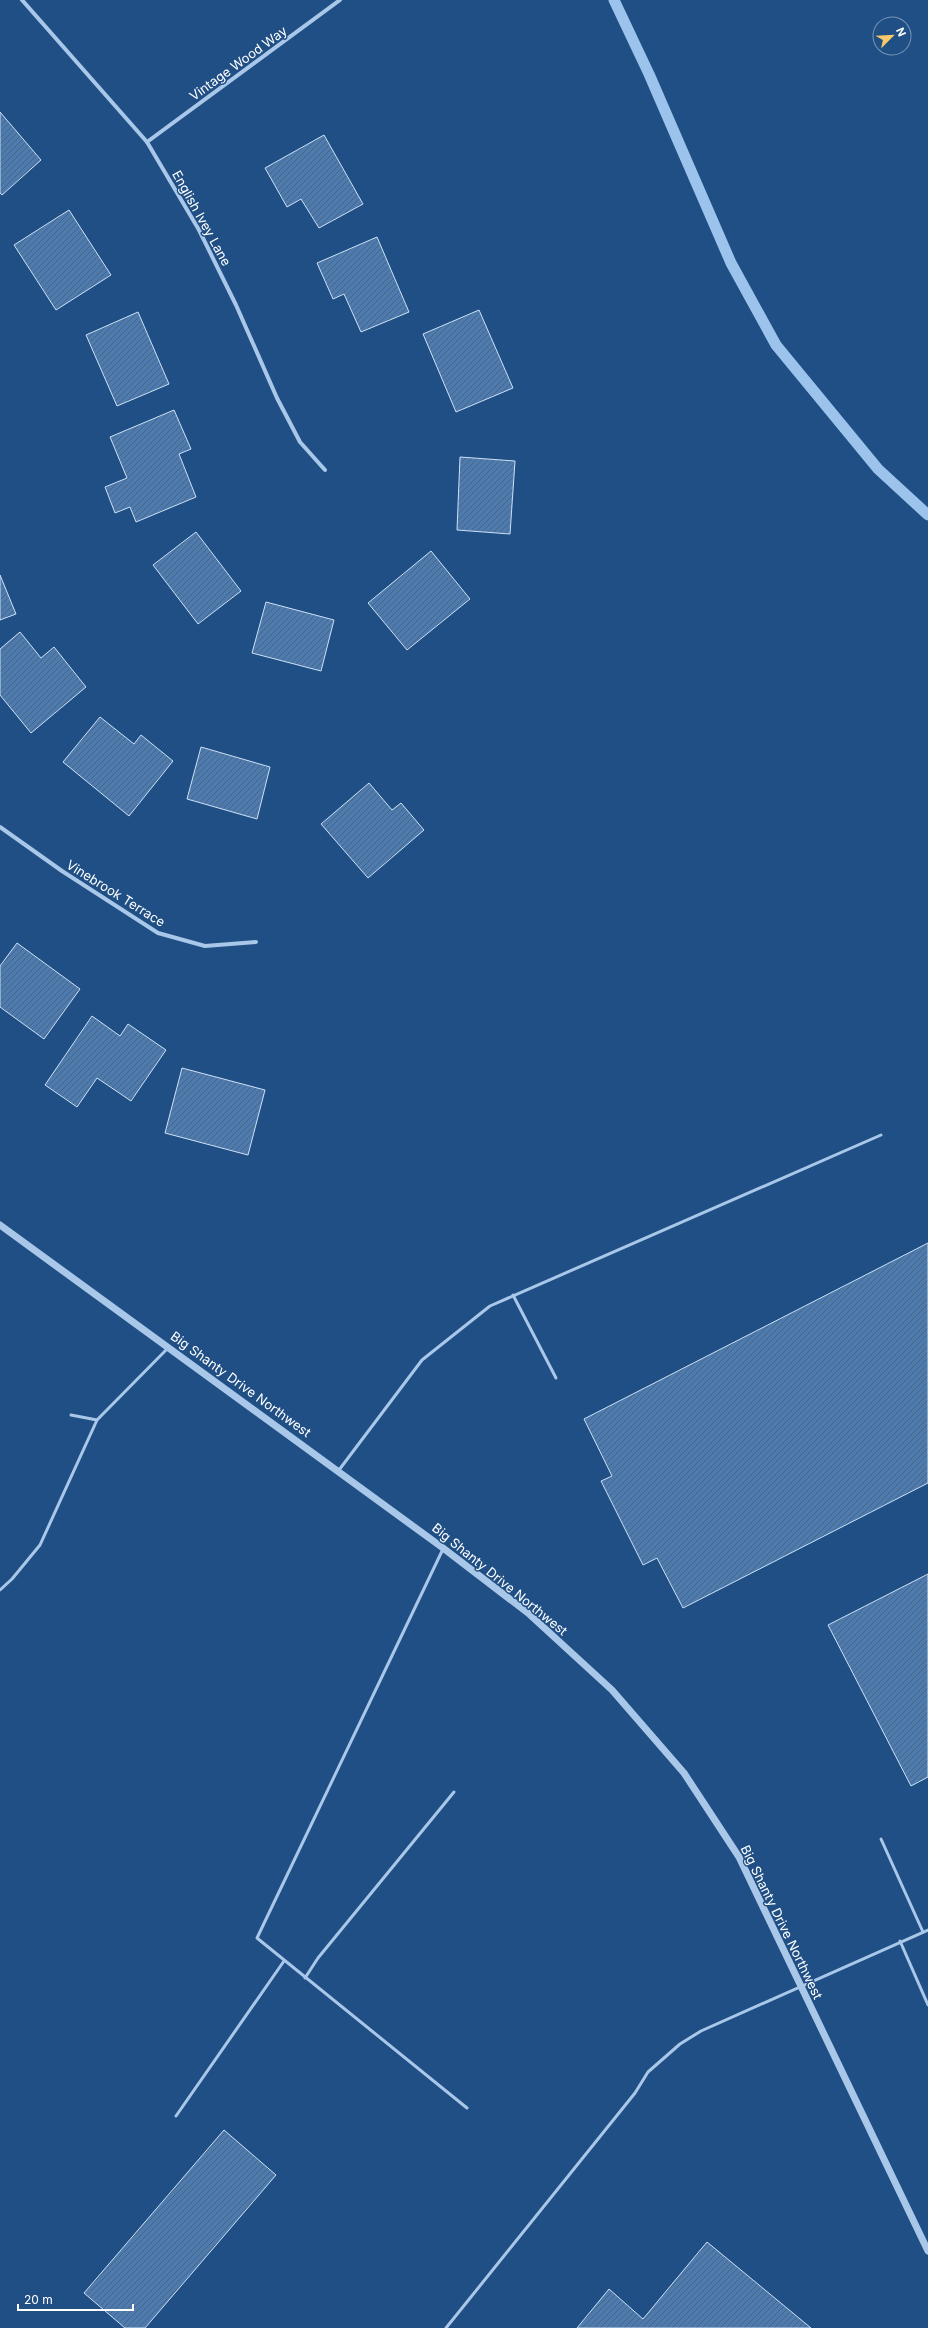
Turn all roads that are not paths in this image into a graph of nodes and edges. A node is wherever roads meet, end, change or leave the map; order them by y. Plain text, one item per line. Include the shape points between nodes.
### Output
1 (22, 0) edge
2 (340, 0) edge
3 (147, 142) junction
4 (325, 470) dead end
5 (0, 827) edge
6 (256, 942) dead end
7 (881, 1135) dead end
8 (0, 1225) edge
9 (513, 1295) junction
10 (170, 1347) junction
11 (556, 1378) dead end
12 (71, 1415) dead end
13 (97, 1420) junction
14 (339, 1470) junction
15 (444, 1548) junction
16 (0, 1590) edge
17 (454, 1792) dead end
18 (881, 1838) dead end
19 (928, 1930) edge
20 (923, 1932) junction
21 (900, 1941) junction
22 (284, 1961) junction
23 (305, 1978) junction
24 (800, 1985) junction
25 (928, 2005) edge
26 (467, 2108) dead end
27 (176, 2116) dead end
28 (928, 2251) edge
29 (446, 2328) edge

1 - 3 street, English Ivey Lane
2 - 3 street, Vintage Wood Way
3 - 4 street, English Ivey Lane via 199,230 300,442
5 - 6 street, Vinebrook Terrace via 158,933 205,946
7 - 9 lane
8 - 10 street, Big Shanty Drive Northwest
9 - 11 lane
9 - 14 lane via 490,1306 422,1360
10 - 13 lane
10 - 14 street, Big Shanty Drive Northwest
12 - 13 lane
13 - 16 lane via 40,1545
14 - 15 street, Big Shanty Drive Northwest
15 - 22 lane via 257,1938
15 - 24 street, Big Shanty Drive Northwest via 528,1614 612,1690 684,1773 739,1857
17 - 23 lane via 318,1958
18 - 20 lane
19 - 20 lane
20 - 21 lane
21 - 24 lane
21 - 25 lane
22 - 23 lane
22 - 27 lane
23 - 26 lane
24 - 28 street, Big Shanty Drive Northwest
24 - 29 lane via 701,2031 680,2044 648,2072 635,2093

